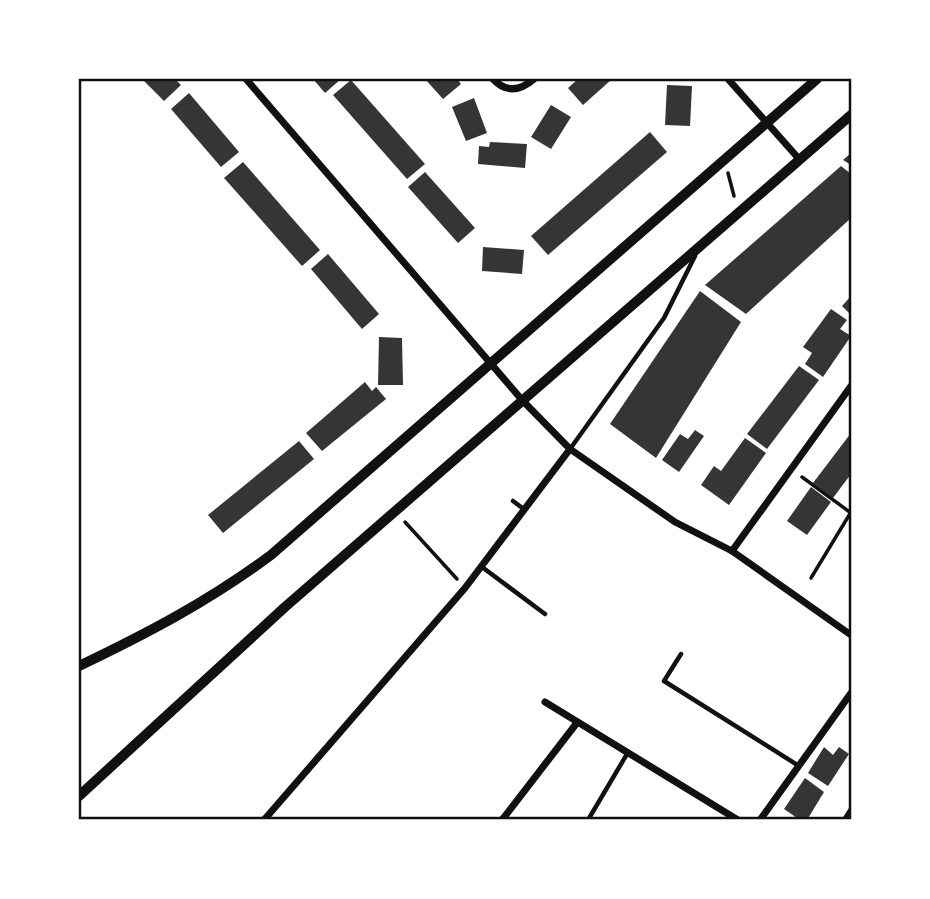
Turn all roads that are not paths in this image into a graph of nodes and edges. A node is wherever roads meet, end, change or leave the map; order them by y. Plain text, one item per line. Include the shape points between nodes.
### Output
1 (246, 79) edge
2 (493, 79) edge
3 (534, 79) edge
4 (728, 79) edge
5 (817, 79) edge
6 (851, 115) edge
7 (767, 123) junction
8 (800, 160) junction
9 (699, 249) junction
10 (491, 363) junction
11 (851, 386) edge
12 (523, 401) junction
13 (569, 449) junction
14 (513, 501) dead end
15 (525, 511) junction
16 (733, 551) junction
17 (482, 566) junction
18 (545, 614) dead end
19 (851, 635) edge
20 (681, 654) dead end
21 (79, 666) edge
22 (851, 694) edge
23 (545, 702) dead end
24 (576, 724) junction
25 (626, 754) junction
26 (799, 766) junction
27 (79, 796) edge
28 (851, 809) edge
29 (264, 820) edge
30 (502, 820) edge
31 (588, 820) edge
32 (738, 820) edge
33 (760, 820) edge
34 (844, 820) edge

1 - 10 street
2 - 3 street via 501,88 513,89 524,88
4 - 7 street
5 - 7 street
6 - 8 street
7 - 8 street
7 - 10 street
8 - 9 street
9 - 12 street
9 - 13 lane via 664,318
10 - 12 street
10 - 21 street via 271,555 218,594
11 - 16 street
12 - 13 street
12 - 27 street via 285,607
13 - 15 street
13 - 16 street via 674,522
14 - 15 lane
15 - 17 street
16 - 19 street
17 - 18 lane
17 - 29 street
20 - 26 lane via 664,681
22 - 26 street
23 - 24 street
24 - 25 street
24 - 30 street
25 - 31 lane
25 - 32 street
26 - 33 street
28 - 34 lane

